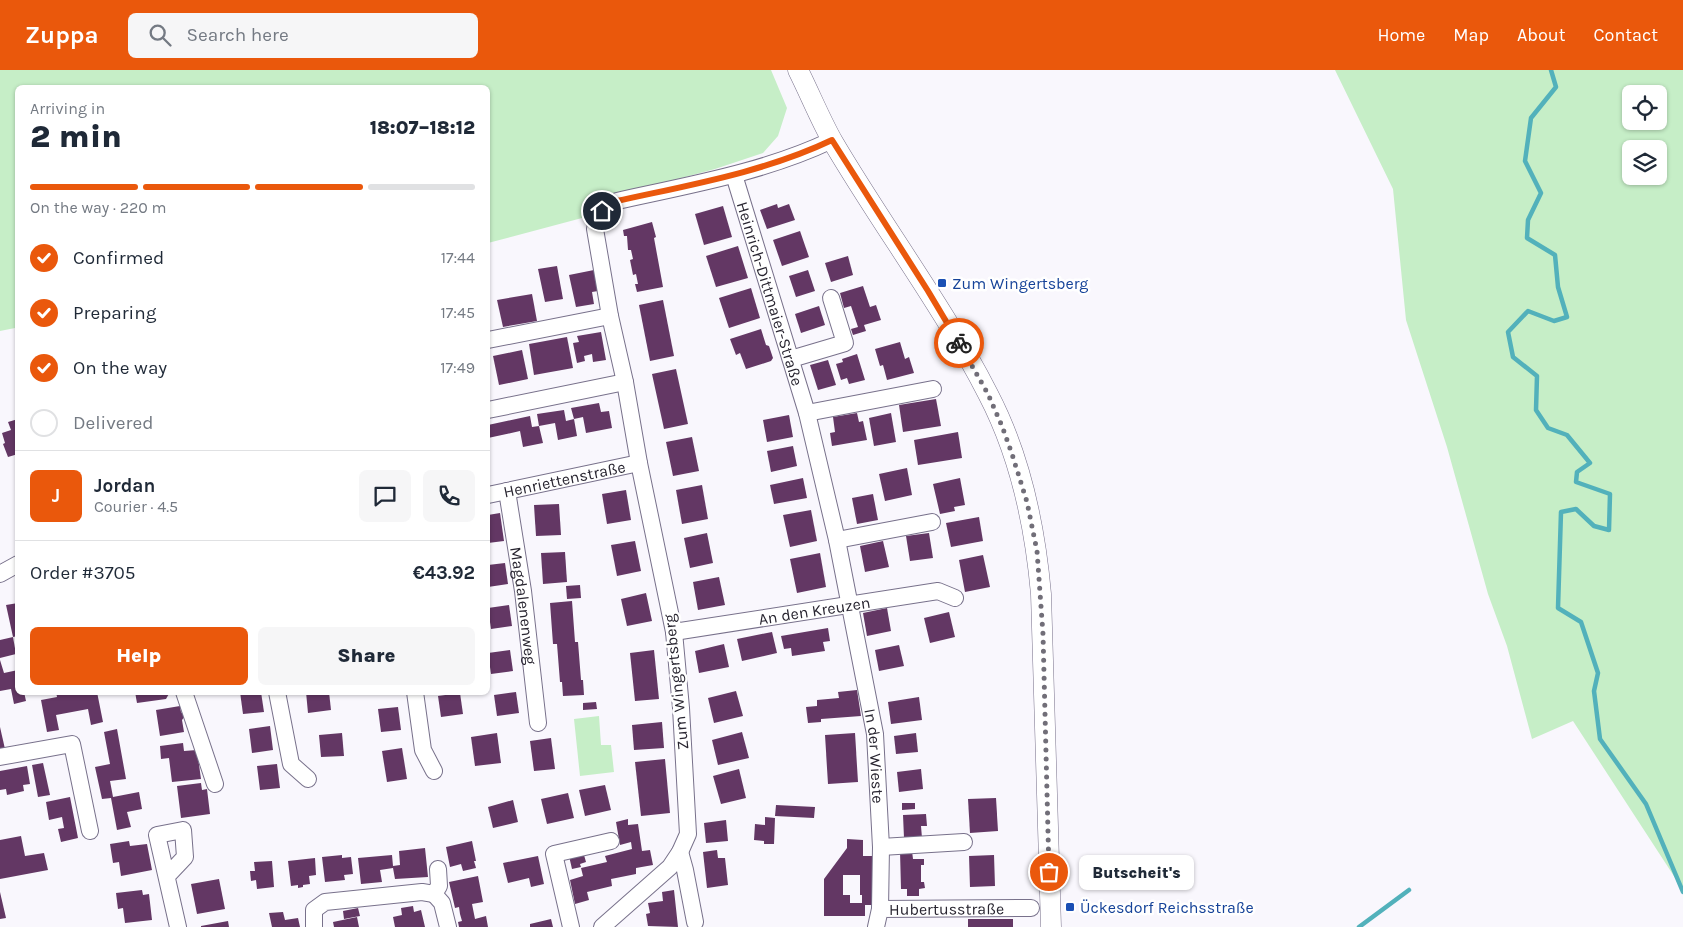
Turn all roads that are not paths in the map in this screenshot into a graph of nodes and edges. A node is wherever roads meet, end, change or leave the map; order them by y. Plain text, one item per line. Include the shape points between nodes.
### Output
1 (798, 70) edge
2 (832, 140) junction
3 (734, 175) junction
4 (830, 298) dead end
5 (610, 316) junction
6 (490, 340) edge
7 (791, 359) junction
8 (625, 382) junction
9 (933, 389) dead end
10 (490, 410) edge
11 (807, 413) junction
12 (640, 463) junction
13 (507, 491) junction
14 (490, 495) edge
15 (932, 522) dead end
16 (837, 540) junction
17 (15, 566) edge
18 (0, 574) edge
19 (955, 598) dead end
20 (849, 604) junction
21 (674, 632) junction
22 (185, 695) edge
23 (278, 695) edge
24 (415, 695) edge
25 (538, 723) dead end
26 (0, 757) edge
27 (434, 771) dead end
28 (308, 779) dead end
29 (215, 784) dead end
30 (90, 832) dead end
31 (611, 841) dead end
32 (964, 842) dead end
33 (881, 847) junction
34 (680, 852) junction
35 (438, 869) dead end
36 (167, 876) dead end
37 (434, 894) junction
38 (1031, 908) dead end
39 (880, 910) junction
40 (695, 922) dead end
41 (178, 927) edge
42 (314, 927) edge
43 (448, 927) edge
44 (572, 927) edge
45 (602, 927) edge
46 (876, 927) edge
47 (1050, 927) edge

1 - 2 main road
2 - 3 street, Zum Wingertsberg via 810,151
2 - 47 main road via 937,306 988,394 1027,502 1037,551 1041,594
3 - 5 street, Zum Wingertsberg via 617,201 602,211 595,229
3 - 7 street, Heinrich-Dittmaier-Straße
4 - 7 street via 845,343
5 - 6 street
5 - 8 street, Zum Wingertsberg
7 - 11 street, Heinrich-Dittmaier-Straße
8 - 10 street
8 - 12 street, Zum Wingertsberg
9 - 11 street
11 - 16 street, Heinrich-Dittmaier-Straße
12 - 13 street, Henriettenstraße
12 - 21 street, Zum Wingertsberg
13 - 14 street, Henriettenstraße
13 - 25 street, Magdalenenweg via 523,591
15 - 16 street
16 - 20 street, Heinrich-Dittmaier-Straße
17 - 18 street
19 - 20 street, An den Kreuzen via 938,591
20 - 21 street, An den Kreuzen
20 - 33 street, In der Wieste via 875,734
21 - 34 street, Zum Wingertsberg via 688,834
22 - 29 street
23 - 28 street via 291,764
24 - 27 street via 423,750
26 - 30 street via 72,744
31 - 44 street via 554,854
32 - 33 street
33 - 39 street, In der Wieste
34 - 40 street
34 - 45 street via 670,867
35 - 37 street via 439,886
36 - 41 street
37 - 42 street via 422,892 325,902 314,910
37 - 43 street via 442,903
38 - 39 street, Hubertusstraße
39 - 46 street, Hubertusstraße

